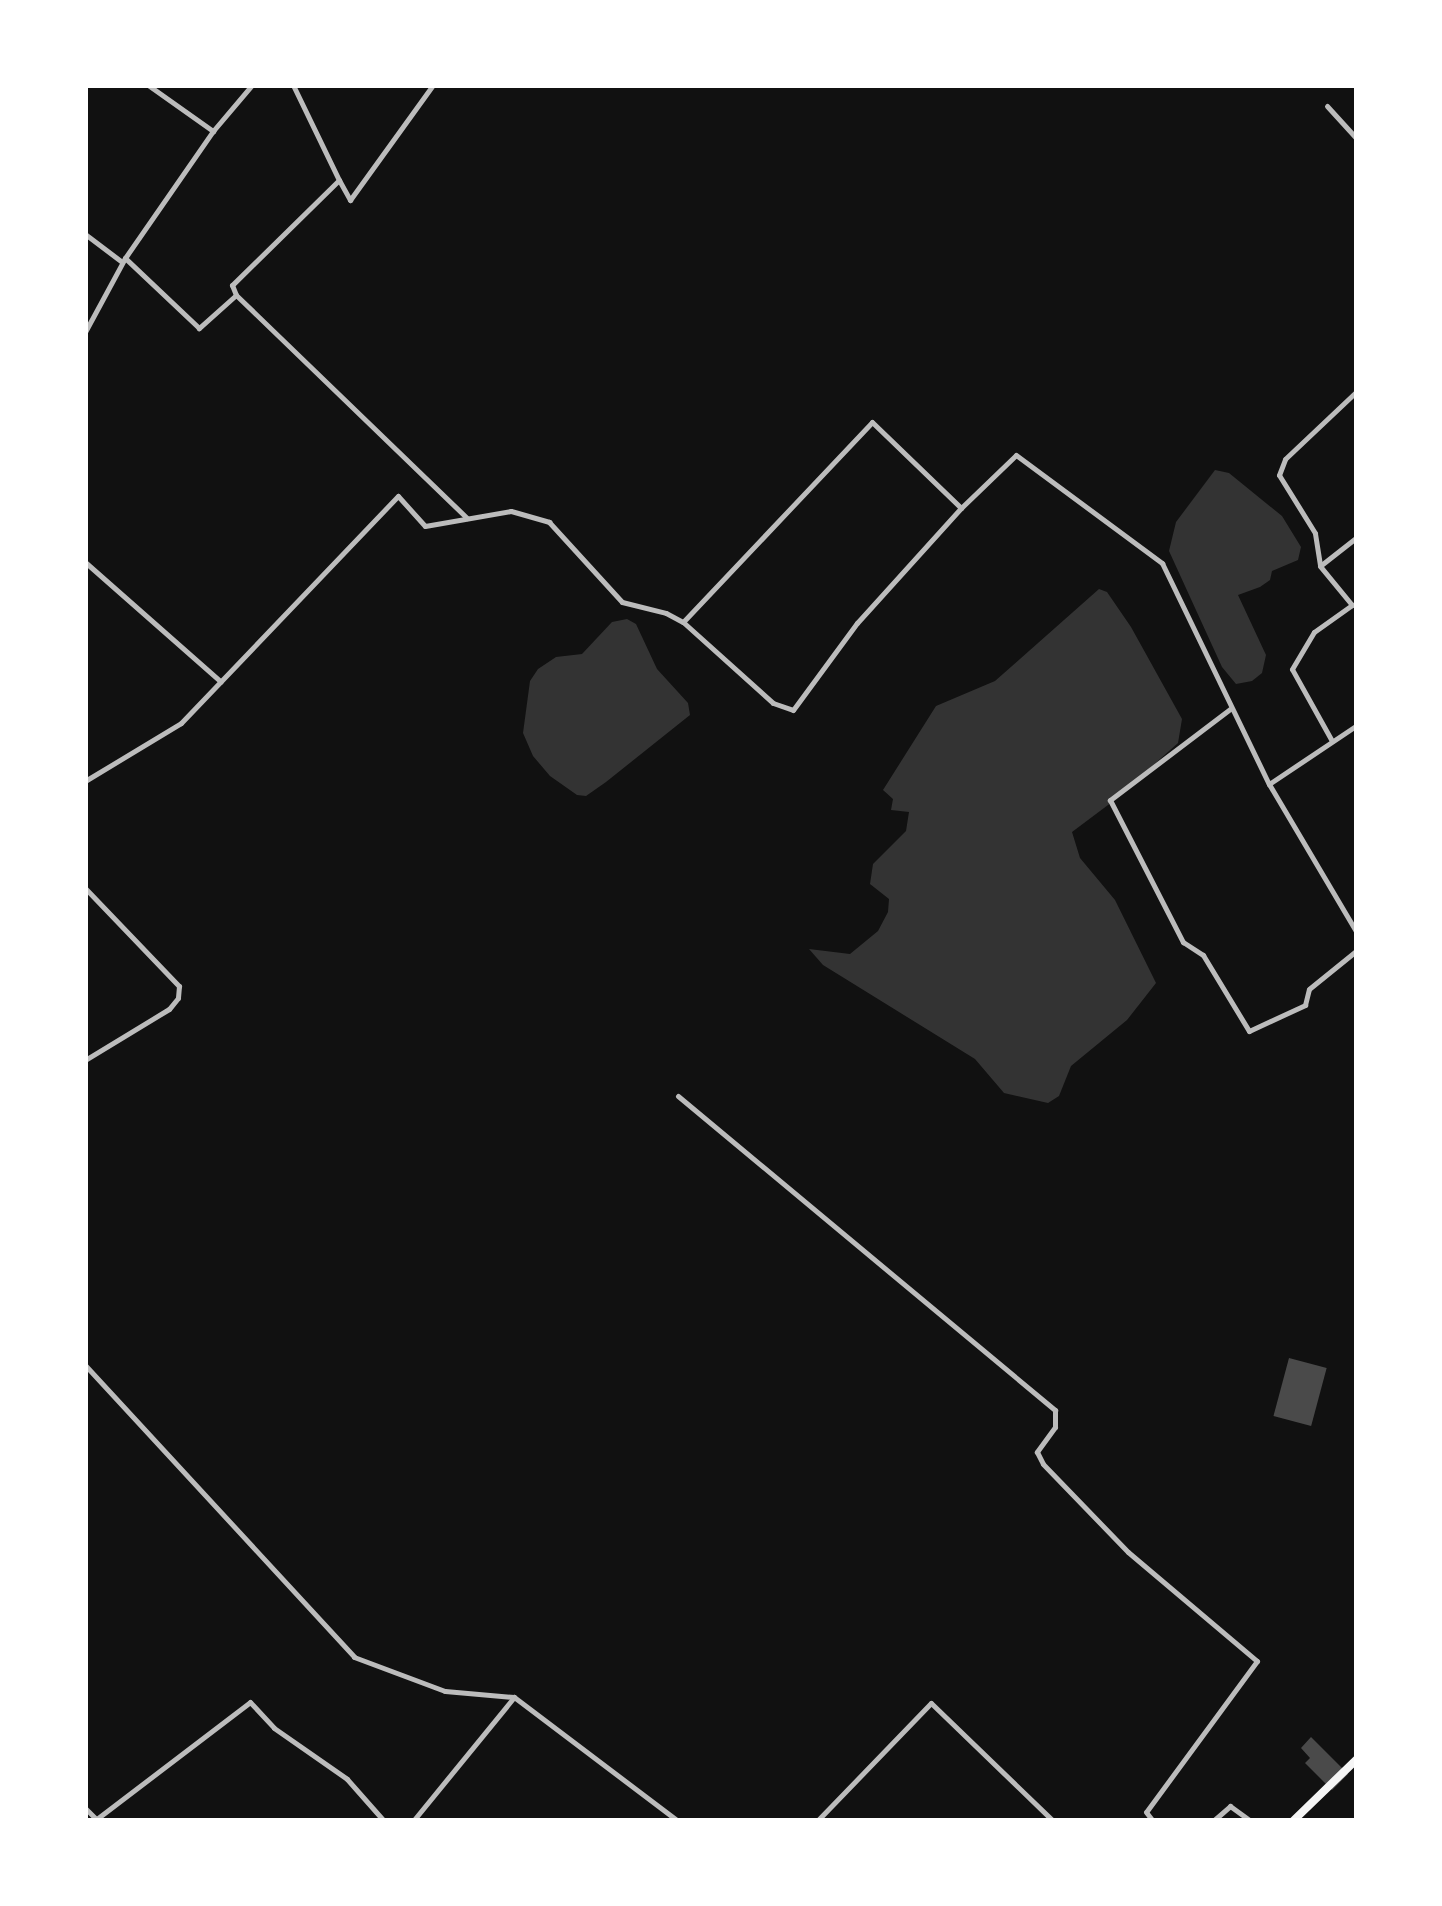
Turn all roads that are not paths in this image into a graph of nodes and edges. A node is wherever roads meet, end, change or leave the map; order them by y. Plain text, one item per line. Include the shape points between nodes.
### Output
1 (148, 85) edge
2 (252, 85) edge
3 (293, 85) edge
4 (433, 85) edge
5 (1326, 106) dead end
6 (213, 131) junction
7 (1357, 139) edge
8 (339, 180) junction
9 (85, 234) edge
10 (124, 260) junction
11 (236, 295) junction
12 (85, 332) edge
13 (1357, 392) edge
14 (961, 508) junction
15 (468, 518) junction
16 (1357, 537) edge
17 (85, 562) edge
18 (1320, 566) junction
19 (683, 622) junction
20 (221, 682) junction
21 (1230, 709) junction
22 (1357, 725) edge
23 (1332, 741) junction
24 (85, 781) edge
25 (1270, 784) junction
26 (85, 888) edge
27 (1357, 933) edge
28 (1357, 951) edge
29 (85, 1060) edge
30 (678, 1096) dead end
31 (85, 1365) edge
32 (514, 1698) junction
33 (1357, 1759) edge
34 (85, 1808) edge
35 (96, 1820) edge
36 (384, 1821) edge
37 (413, 1821) edge
38 (678, 1821) edge
39 (816, 1821) edge
40 (1053, 1821) edge
41 (1153, 1821) edge
42 (1214, 1821) edge
43 (1251, 1821) edge
44 (1293, 1821) edge

1 - 6 street
2 - 6 street
3 - 8 street
4 - 8 street via 350,200
5 - 7 street
6 - 10 street
8 - 11 street via 248,265 232,284
9 - 10 street
10 - 11 street via 199,328
10 - 12 street
11 - 15 street
13 - 18 street via 1285,459 1279,475 1315,533
14 - 19 street via 872,422
14 - 19 street via 858,623 793,710 774,703
14 - 21 street via 1016,456 1162,563
15 - 19 street via 511,511 549,522 622,602
15 - 20 street via 425,526 398,496
16 - 18 street
17 - 20 street
18 - 23 street via 1352,605 1314,632 1292,669
20 - 24 street via 181,723
21 - 25 street
21 - 28 street via 1110,800 1165,906 1249,1031 1305,1005 1308,989
22 - 23 street
23 - 25 street
25 - 27 street
26 - 29 street via 178,986 169,1009
30 - 41 street via 1055,1410 1056,1427 1037,1452 1043,1464 1128,1552 1257,1661 1146,1812
31 - 32 street via 354,1657 445,1691
32 - 37 street
32 - 38 street
33 - 44 highway
34 - 35 street
35 - 36 street via 250,1702 274,1728 347,1778
39 - 40 street via 932,1703
42 - 43 street via 1230,1806

